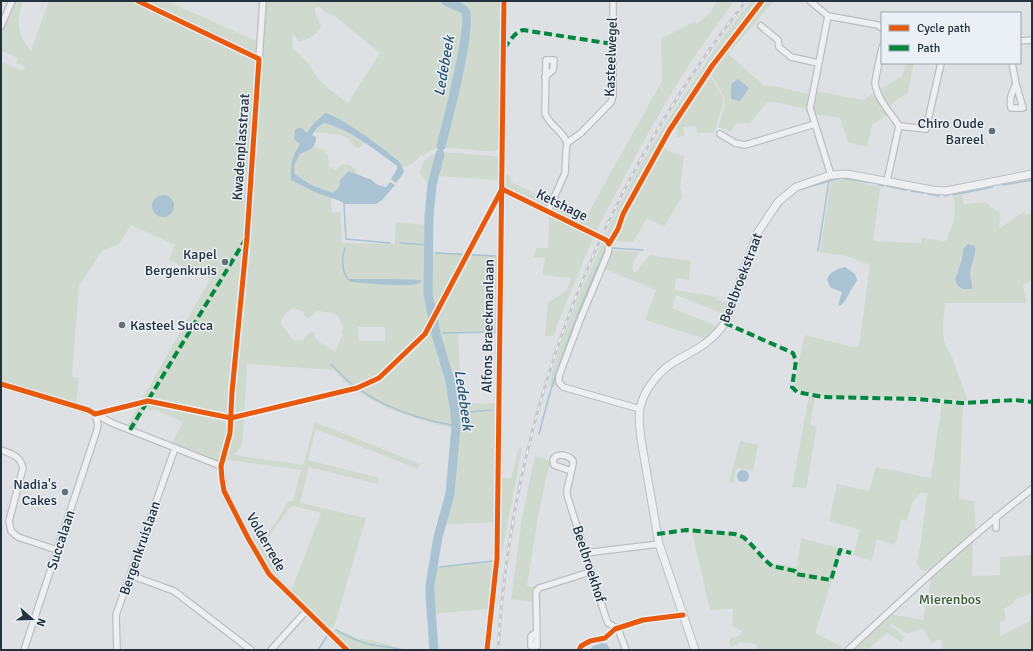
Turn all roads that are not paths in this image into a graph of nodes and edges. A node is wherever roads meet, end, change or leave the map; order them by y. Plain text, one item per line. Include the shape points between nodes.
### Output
1 (12, 1) edge
2 (138, 1) edge
3 (263, 1) edge
4 (504, 1) edge
5 (613, 1) edge
6 (810, 1) edge
7 (828, 16) junction
8 (1, 26) edge
9 (760, 26) dead end
10 (881, 27) edge
11 (1032, 40) edge
12 (1021, 41) edge
13 (881, 53) edge
14 (259, 59) junction
15 (818, 63) junction
16 (941, 64) edge
17 (1012, 64) edge
18 (545, 77) dead end
19 (1016, 84) dead end
20 (815, 124) junction
21 (899, 126) junction
22 (720, 134) dead end
23 (567, 143) junction
24 (1032, 174) edge
25 (831, 175) junction
26 (887, 181) junction
27 (502, 189) junction
28 (548, 211) junction
29 (247, 237) dead end
30 (1, 384) edge
31 (640, 409) junction
32 (95, 414) junction
33 (112, 423) junction
34 (97, 430) junction
35 (175, 448) junction
36 (1, 450) edge
37 (223, 459) dead end
38 (221, 466) junction
39 (571, 471) dead end
40 (1032, 489) edge
41 (996, 517) junction
42 (996, 528) dead end
43 (659, 544) junction
44 (57, 550) junction
45 (585, 553) junction
46 (590, 572) junction
47 (130, 576) junction
48 (306, 611) junction
49 (537, 632) dead end
50 (24, 650) edge
51 (117, 650) edge
52 (250, 650) edge
53 (271, 650) edge
54 (347, 650) edge
55 (486, 650) edge
56 (626, 650) edge
57 (695, 650) edge
58 (848, 650) edge

1 - 8 street
2 - 14 street
3 - 14 street, Kwadenplasstraat
4 - 27 street, Alfons Braeckmanlaan
5 - 23 street, Kasteelwegel via 611,102 581,133
6 - 7 street
7 - 10 street
7 - 15 street
9 - 15 street via 778,40 779,47 791,57
11 - 12 street
13 - 21 street via 875,87
14 - 29 street, Kwadenplasstraat
15 - 20 street via 810,108
16 - 21 street via 926,129
17 - 19 street
18 - 23 street via 546,117 564,135
20 - 22 street via 745,145 735,143
20 - 25 street
21 - 26 street
23 - 28 street via 565,173
24 - 26 street, Beelbroekstraat via 946,191
25 - 26 street, Beelbroekstraat via 846,174
25 - 31 street, Beelbroekstraat via 796,187 778,202 758,232 725,323 717,335 661,372 650,386
27 - 28 street, Ketshage
27 - 55 street, Alfons Braeckmanlaan via 497,558
28 - 31 street, Ketshage via 606,240 609,249 559,376 559,384
30 - 32 street
31 - 43 street, Beelbroekstraat via 641,439
32 - 33 street
32 - 34 street, Succalaan
33 - 34 street via 106,423
33 - 35 street
34 - 44 street, Succalaan
35 - 38 street
35 - 47 street, Bergenkruislaan
36 - 44 street via 18,457 23,468 9,521 11,531 18,537
37 - 38 street
38 - 48 street, Volderrede via 224,491 248,538 276,582
39 - 45 street, Beelbroekhof via 567,495
40 - 41 street
41 - 42 street
41 - 58 street via 931,572
43 - 45 street
43 - 57 street, Beelbroekstraat
44 - 50 street, Succalaan
45 - 46 street, Beelbroekhof
46 - 49 street via 539,588 536,592
46 - 56 street, Beelbroekhof via 608,623 618,629
47 - 51 street, Bergenkruislaan via 116,615
47 - 52 street via 174,591
48 - 53 street
48 - 54 street, Volderrede

